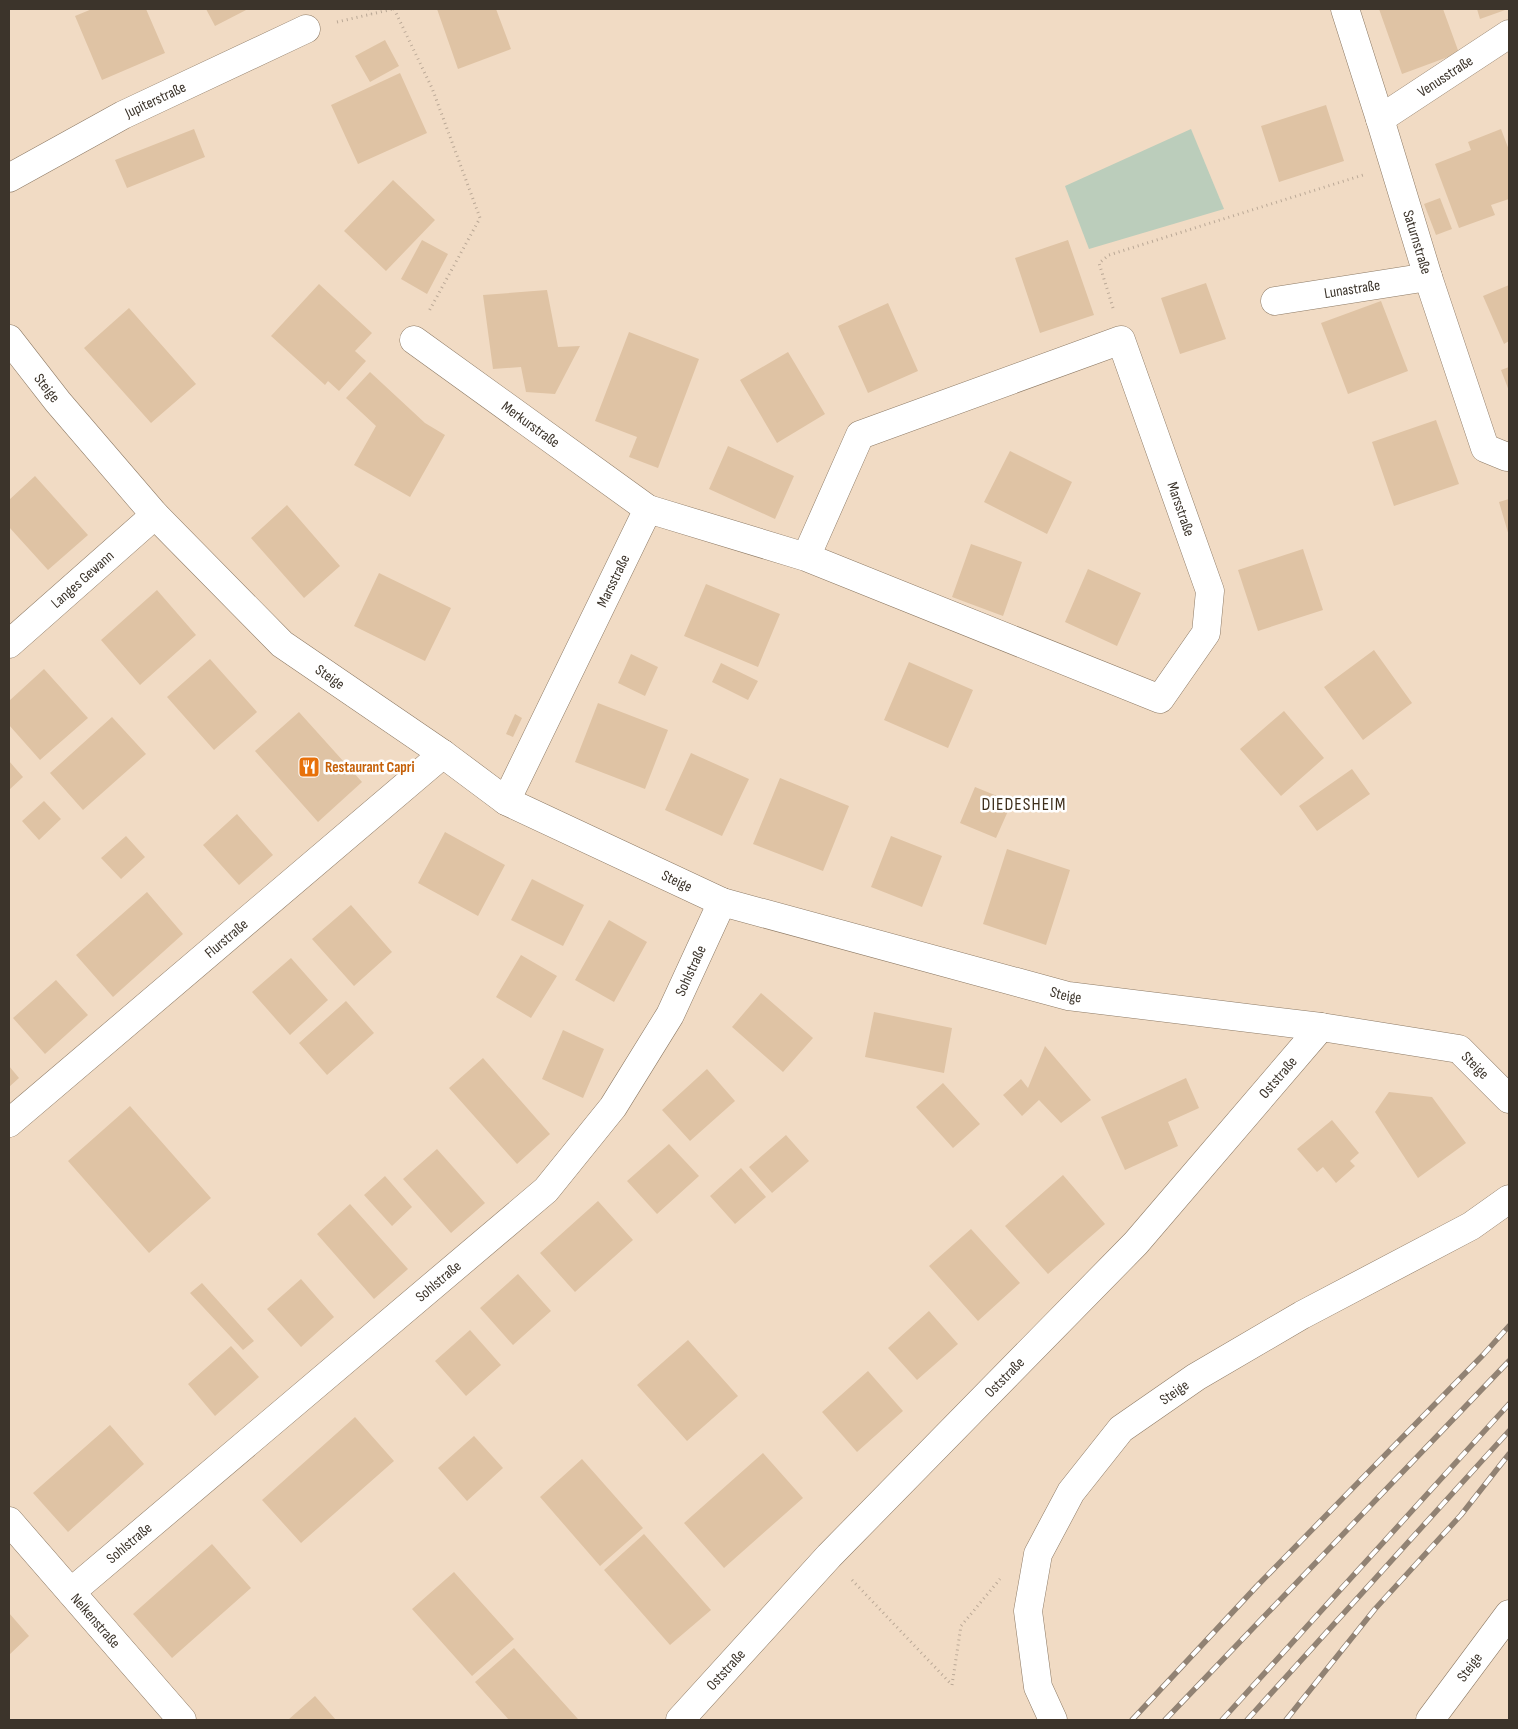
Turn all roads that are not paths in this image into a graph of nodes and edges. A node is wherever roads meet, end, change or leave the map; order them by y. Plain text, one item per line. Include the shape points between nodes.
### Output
1 (1345, 9) edge
2 (306, 29) road end
3 (1509, 34) edge
4 (1380, 118) junction
5 (9, 178) edge
6 (1428, 277) junction
7 (1275, 301) dead end
8 (9, 339) edge
9 (414, 340) road end
10 (1509, 456) edge
11 (648, 509) junction
12 (155, 515) junction
13 (806, 557) junction
14 (9, 644) edge
15 (442, 754) junction
16 (506, 801) junction
17 (722, 902) junction
18 (1321, 1027) junction
19 (1509, 1099) edge
20 (9, 1123) edge
21 (1509, 1199) edge
22 (9, 1521) edge
23 (71, 1592) junction
24 (1509, 1614) edge
25 (182, 1720) edge
26 (680, 1720) edge
27 (1053, 1720) edge
28 (1430, 1720) edge

1 - 4 street, Saturnstraße
2 - 5 street, Jupiterstraße via 122,115
3 - 4 street, Venusstraße
4 - 6 street, Saturnstraße
6 - 7 street, Lunastraße
6 - 10 street, Saturnstraße via 1485,448
8 - 12 street, Steige via 58,402
9 - 11 street, Merkurstraße
11 - 13 street, Marsstraße
11 - 16 street, Marsstraße
12 - 14 street, Langes Gewann
12 - 15 street, Steige via 282,644
13 - 13 street, Marsstraße via 1160,699 1206,633 1210,591 1121,340 860,435
15 - 16 street, Steige
15 - 20 street, Flurstraße
16 - 17 street, Steige
17 - 18 street, Steige via 1068,996
17 - 23 street, Sohlstraße via 670,1015 613,1107 546,1190
18 - 19 street, Steige via 1459,1049
18 - 26 street, Oststraße via 1136,1243 829,1556
21 - 27 street, Steige via 1471,1226 1302,1315 1196,1377 1121,1429 1071,1492 1038,1554 1028,1611 1038,1687
22 - 23 street, Nelkenstraße
23 - 25 street, Nelkenstraße
24 - 28 street, Steige

